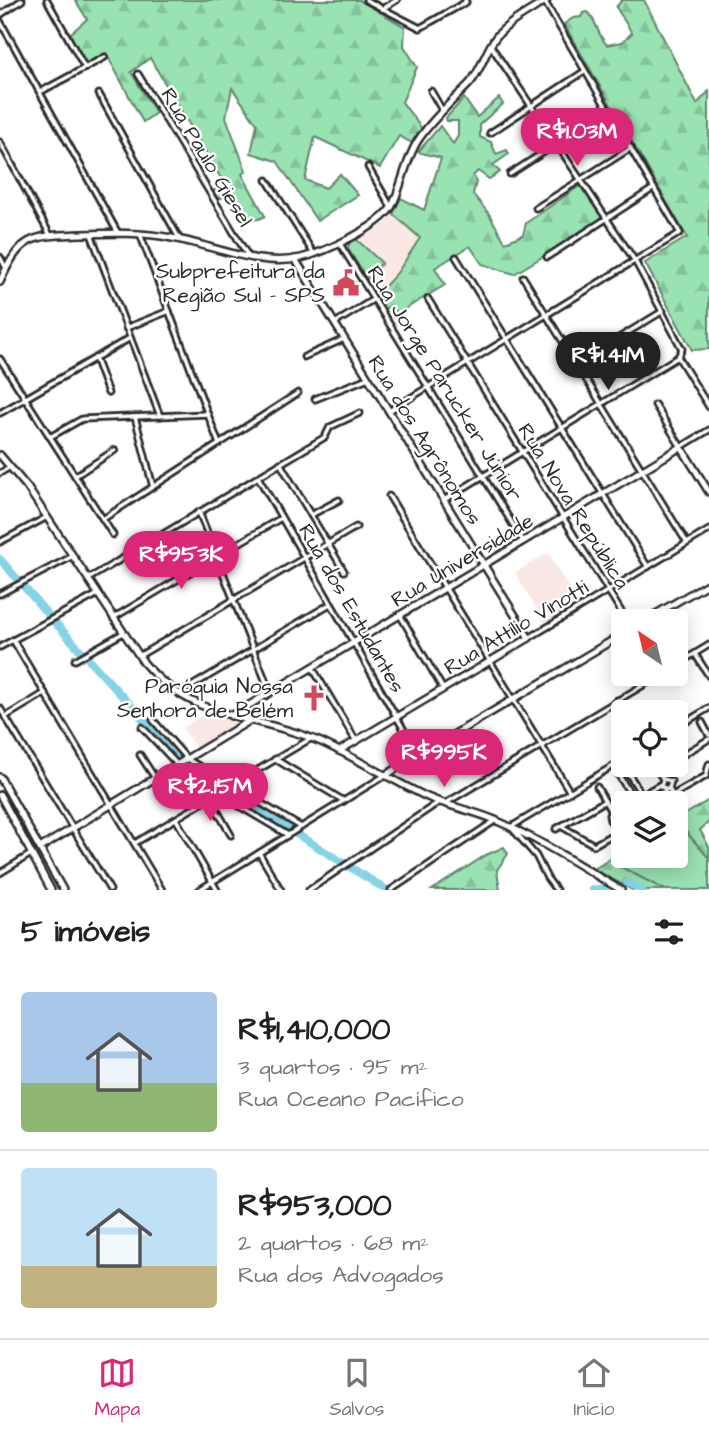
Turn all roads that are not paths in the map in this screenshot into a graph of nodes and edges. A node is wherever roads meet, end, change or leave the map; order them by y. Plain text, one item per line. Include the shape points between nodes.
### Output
1 (22, 0) edge
2 (47, 0) edge
3 (366, 0) edge
4 (397, 0) edge
5 (465, 0) edge
6 (545, 1) edge
7 (382, 9) junction
8 (0, 15) edge
9 (0, 21) edge
10 (491, 46) junction
11 (106, 57) dead end
12 (85, 68) junction
13 (586, 71) junction
14 (138, 74) dead end
15 (431, 91) dead end
16 (40, 92) junction
17 (99, 94) dead end
18 (532, 106) junction
19 (609, 110) junction
20 (443, 112) junction
21 (490, 133) dead end
22 (0, 142) edge
23 (558, 143) junction
24 (631, 148) junction
25 (368, 167) dead end
26 (510, 174) dead end
27 (582, 179) junction
28 (267, 180) dead end
29 (654, 188) junction
30 (391, 207) junction
31 (536, 208) dead end
32 (607, 218) junction
33 (118, 233) junction
34 (91, 234) junction
35 (140, 234) junction
36 (50, 235) junction
37 (180, 240) junction
38 (339, 242) junction
39 (314, 254) junction
40 (248, 256) junction
41 (0, 257) edge
42 (456, 257) dead end
43 (547, 257) dead end
44 (295, 259) junction
45 (635, 261) junction
46 (6, 268) junction
47 (523, 277) dead end
48 (0, 282) edge
49 (374, 299) junction
50 (428, 299) dead end
51 (169, 311) junction
52 (663, 311) junction
53 (546, 315) junction
54 (335, 323) junction
55 (126, 328) junction
56 (130, 338) junction
57 (344, 339) junction
58 (507, 339) junction
59 (304, 357) dead end
60 (95, 358) junction
61 (678, 358) junction
62 (0, 359) edge
63 (468, 363) junction
64 (576, 364) junction
65 (369, 378) junction
66 (429, 387) junction
67 (108, 393) dead end
68 (298, 393) dead end
69 (26, 399) junction
70 (315, 399) dead end
71 (601, 404) junction
72 (656, 405) dead end
73 (709, 407) edge
74 (389, 411) junction
75 (0, 413) edge
76 (360, 413) dead end
77 (208, 414) junction
78 (135, 416) junction
79 (160, 416) junction
80 (562, 428) junction
81 (709, 430) edge
82 (50, 437) junction
83 (219, 444) junction
84 (681, 447) junction
85 (115, 450) dead end
86 (523, 452) junction
87 (0, 455) edge
88 (280, 463) junction
89 (11, 466) junction
90 (642, 470) junction
91 (0, 473) edge
92 (75, 476) junction
93 (483, 476) junction
94 (258, 477) junction
95 (153, 487) junction
96 (709, 492) edge
97 (603, 494) junction
98 (388, 496) dead end
99 (339, 500) dead end
100 (444, 500) junction
101 (199, 512) junction
102 (311, 515) junction
103 (47, 517) junction
104 (281, 517) junction
105 (563, 517) junction
106 (103, 519) junction
107 (356, 527) dead end
108 (709, 530) edge
109 (113, 535) dead end
110 (523, 541) junction
111 (0, 542) edge
112 (687, 543) junction
113 (328, 544) junction
114 (73, 556) junction
115 (216, 556) junction
116 (304, 558) junction
117 (484, 565) junction
118 (648, 567) junction
119 (344, 571) dead end
120 (88, 579) junction
121 (709, 583) edge
122 (445, 588) junction
123 (608, 591) junction
124 (0, 594) edge
125 (98, 594) junction
126 (234, 600) junction
127 (331, 603) junction
128 (619, 609) edge
129 (665, 609) edge
130 (400, 615) junction
131 (113, 618) junction
132 (123, 632) junction
133 (528, 638) junction
134 (13, 640) junction
135 (611, 641) edge
136 (353, 643) junction
137 (709, 645) edge
138 (0, 647) edge
139 (253, 650) junction
140 (695, 654) junction
141 (139, 656) junction
142 (688, 658) edge
143 (75, 660) dead end
144 (490, 661) junction
145 (312, 667) junction
146 (709, 676) edge
147 (640, 686) edge
148 (443, 689) junction
149 (270, 692) junction
150 (45, 693) junction
151 (179, 694) junction
152 (513, 699) junction
153 (617, 700) edge
154 (611, 704) edge
155 (0, 708) edge
156 (709, 708) edge
157 (231, 716) junction
158 (5, 717) junction
159 (396, 717) junction
160 (153, 720) dead end
161 (249, 721) junction
162 (688, 721) edge
163 (702, 722) dead end
164 (142, 727) dead end
165 (709, 737) edge
166 (312, 738) junction
167 (356, 741) junction
168 (542, 746) junction
169 (340, 751) junction
170 (688, 751) edge
171 (140, 755) dead end
172 (419, 756) junction
173 (275, 759) junction
174 (182, 762) junction
175 (709, 764) edge
176 (611, 767) edge
177 (384, 776) junction
178 (0, 777) edge
179 (660, 777) edge
180 (155, 778) junction
181 (662, 782) junction
182 (231, 786) junction
183 (597, 787) dead end
184 (668, 790) joint
185 (648, 791) edge
186 (680, 791) edge
187 (570, 792) junction
188 (217, 794) junction
189 (0, 795) edge
190 (210, 798) junction
191 (344, 801) junction
192 (605, 801) junction
193 (442, 802) junction
194 (113, 804) junction
195 (611, 808) edge
196 (176, 819) junction
197 (496, 820) junction
198 (561, 826) junction
199 (511, 827) junction
200 (73, 828) junction
201 (298, 829) junction
202 (556, 829) dead end
203 (289, 834) junction
204 (231, 835) dead end
205 (611, 836) edge
206 (135, 843) junction
207 (40, 848) junction
208 (259, 853) junction
209 (33, 855) junction
210 (0, 873) edge
211 (212, 882) junction
212 (51, 890) edge
213 (63, 890) edge
214 (110, 890) edge
215 (162, 890) edge
216 (199, 890) edge
217 (217, 890) edge
218 (281, 890) edge
219 (309, 890) edge
220 (392, 890) edge
221 (556, 890) edge
222 (621, 890) edge

1 - 8 street
2 - 12 street
3 - 7 street
4 - 7 street
5 - 7 street via 420,28
6 - 10 street via 501,32
6 - 13 street
9 - 16 street
10 - 18 street
10 - 20 street via 479,72
11 - 12 street
12 - 16 street
13 - 18 street
13 - 19 street
14 - 40 street, Rua Paulo Giesel
15 - 20 street
16 - 33 street
17 - 37 street
18 - 21 street
18 - 23 street
19 - 23 street
19 - 24 street
20 - 30 street via 411,152
22 - 36 street
23 - 26 street
23 - 27 street
24 - 27 street
24 - 29 street
25 - 30 street
27 - 31 street
27 - 32 street
28 - 39 street
29 - 32 street
29 - 45 street via 681,233
30 - 38 street via 378,222
32 - 43 street
32 - 45 street
33 - 34 street
33 - 35 street
34 - 36 street
34 - 55 street
35 - 37 street
35 - 51 street
36 - 46 street via 23,244
37 - 40 street
38 - 39 street
38 - 49 street, Rua Jorge Parucker Júnior
39 - 44 street
40 - 44 street
41 - 46 street
42 - 58 street
44 - 54 street, Rua dos Agrônomos
45 - 52 street
45 - 53 street
46 - 48 street
47 - 53 street
49 - 54 street
49 - 66 street, Rua Jorge Parucker Júnior
50 - 63 street, Rua Nova República
51 - 55 street
51 - 77 street
52 - 61 street via 682,349
52 - 64 street
53 - 58 street
53 - 64 street
54 - 57 street, Rua dos Agrônomos
55 - 56 street
56 - 60 street
56 - 79 street
57 - 59 street
57 - 65 street, Rua dos Agrônomos
58 - 63 street
58 - 80 street
60 - 67 street
60 - 69 street
61 - 71 street
61 - 73 street
62 - 69 street
63 - 66 street
63 - 86 street, Rua Nova República
64 - 71 street
65 - 70 street
65 - 74 street, Rua dos Agrônomos
66 - 74 street
66 - 93 street, Rua Jorge Parucker Júnior
68 - 83 street
69 - 75 street
69 - 82 street
71 - 80 street
71 - 90 street
72 - 84 street
74 - 100 street, Rua dos Agrônomos
76 - 88 street
77 - 79 street
77 - 83 street
78 - 79 street
78 - 82 street via 82,419
78 - 95 street
80 - 86 street
80 - 97 street
81 - 84 street, Rua Universidade
82 - 92 street
83 - 95 street
84 - 90 street, Rua Universidade
84 - 96 street
85 - 92 street
86 - 93 street
86 - 105 street, Rua Nova República
87 - 89 street
88 - 94 street
88 - 102 street
89 - 91 street
89 - 103 street
90 - 97 street, Rua Universidade
90 - 112 street
92 - 106 street
93 - 100 street
93 - 110 street, Rua Jorge Parucker Júnior
94 - 101 street
94 - 104 street, Rua dos Estudantes
95 - 106 street
97 - 105 street, Rua Universidade
97 - 118 street
98 - 122 street
99 - 102 street
100 - 117 street, Rua dos Agrônomos
101 - 115 street
101 - 120 street
102 - 113 street
103 - 111 street
103 - 114 street
104 - 115 street
104 - 116 street, Rua dos Estudantes
105 - 110 street, Rua Universidade
105 - 123 street, Rua Nova República
106 - 109 street
107 - 113 street
108 - 112 street, Rua Attílio Vinotti
110 - 117 street, Rua Universidade
112 - 118 street, Rua Attílio Vinotti
113 - 116 street
113 - 119 street
114 - 120 street
114 - 124 street
115 - 126 street
115 - 131 street
116 - 126 street
116 - 127 street, Rua dos Estudantes
117 - 122 street, Rua Universidade
117 - 133 street, Rua dos Agrônomos
118 - 123 street, Rua Attílio Vinotti
120 - 125 street
121 - 129 street
122 - 130 street, Rua Universidade
122 - 144 street
123 - 128 street, Rua Nova República
123 - 133 street, Rua Attílio Vinotti
125 - 131 street
125 - 134 street
126 - 139 street
126 - 141 street
127 - 136 street, Rua dos Estudantes
127 - 139 street
130 - 136 street, Rua Universidade
130 - 148 street
131 - 132 street
132 - 141 street
132 - 143 street
133 - 144 street, Rua Attílio Vinotti
134 - 138 street
134 - 150 street
135 - 152 street
136 - 145 street, Rua Universidade
136 - 159 street, Rua dos Estudantes
137 - 140 street
139 - 149 street
139 - 151 street
140 - 142 street
140 - 146 street
141 - 151 street
144 - 148 street, Rua Attílio Vinotti
144 - 152 street
145 - 149 street, Rua Universidade
145 - 167 street
147 - 153 street
148 - 159 street, Rua Attílio Vinotti
149 - 157 street, Rua Universidade
150 - 158 street
150 - 194 street
151 - 157 street
152 - 168 street
152 - 172 street
154 - 168 street
155 - 158 street
156 - 162 street
157 - 161 street
158 - 200 street
159 - 167 street, Rua Attílio Vinotti
159 - 172 street, Rua dos Estudantes
160 - 174 street
161 - 166 street
161 - 174 street
163 - 165 street
164 - 174 street
165 - 170 street
166 - 169 street
166 - 173 street
167 - 169 street, Rua Attílio Vinotti
168 - 187 street
168 - 193 street
169 - 177 street
171 - 180 street
172 - 177 street
173 - 182 street
173 - 191 street
174 - 180 street
174 - 182 street
174 - 188 street
175 - 186 street via 706,776
176 - 187 street
177 - 191 street
177 - 193 street
178 - 207 street
179 - 181 street
180 - 194 street
181 - 184 street
181 - 184 street via 671,781
181 - 185 street
182 - 201 street
183 - 192 street
187 - 199 street
188 - 190 street
188 - 203 street
189 - 209 street
190 - 196 street
190 - 204 street
191 - 201 street
192 - 195 street
192 - 198 street
193 - 197 street
193 - 219 street
194 - 200 street
194 - 206 street
196 - 206 street
196 - 211 street
197 - 199 street
197 - 220 street
198 - 202 street
198 - 205 street via 594,845
199 - 221 street
199 - 222 street
200 - 207 street
200 - 214 street
201 - 203 street
203 - 208 street
206 - 215 street
207 - 209 street
207 - 213 street
208 - 211 street
208 - 218 street
209 - 210 street
209 - 212 street
211 - 216 street
211 - 217 street

